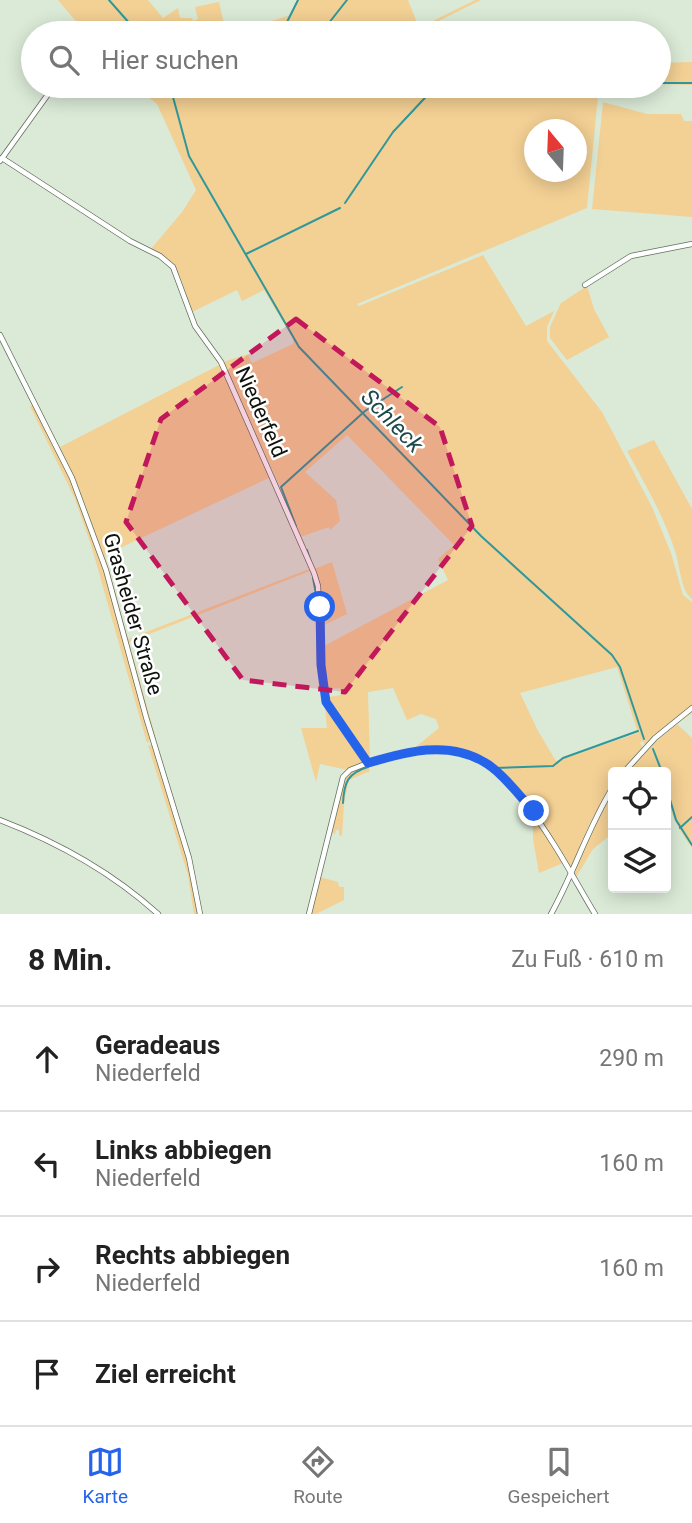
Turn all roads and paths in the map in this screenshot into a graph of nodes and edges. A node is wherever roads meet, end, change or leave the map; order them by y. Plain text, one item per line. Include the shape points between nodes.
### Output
1 (45, 98) edge
2 (1, 160) edge
3 (692, 244) edge
4 (585, 285) dead end
5 (0, 335) edge
6 (692, 708) edge
7 (368, 763) junction
8 (628, 767) edge
9 (608, 796) edge
10 (0, 820) edge
11 (572, 876) junction
12 (158, 914) edge
13 (200, 914) edge
14 (309, 914) edge
15 (551, 914) edge
16 (595, 914) edge

1 - 2 street, Niederfeld
2 - 7 street, Niederfeld via 173,267 195,326 221,362 314,573 326,702
3 - 4 street via 631,256
5 - 13 street, Grasheider Straße via 83,503 189,858
6 - 8 street
7 - 11 street via 407,751 451,750 486,763 534,811
7 - 14 street via 343,778
9 - 11 street via 591,825
10 - 12 street via 84,861 134,892
11 - 15 street
11 - 16 street

